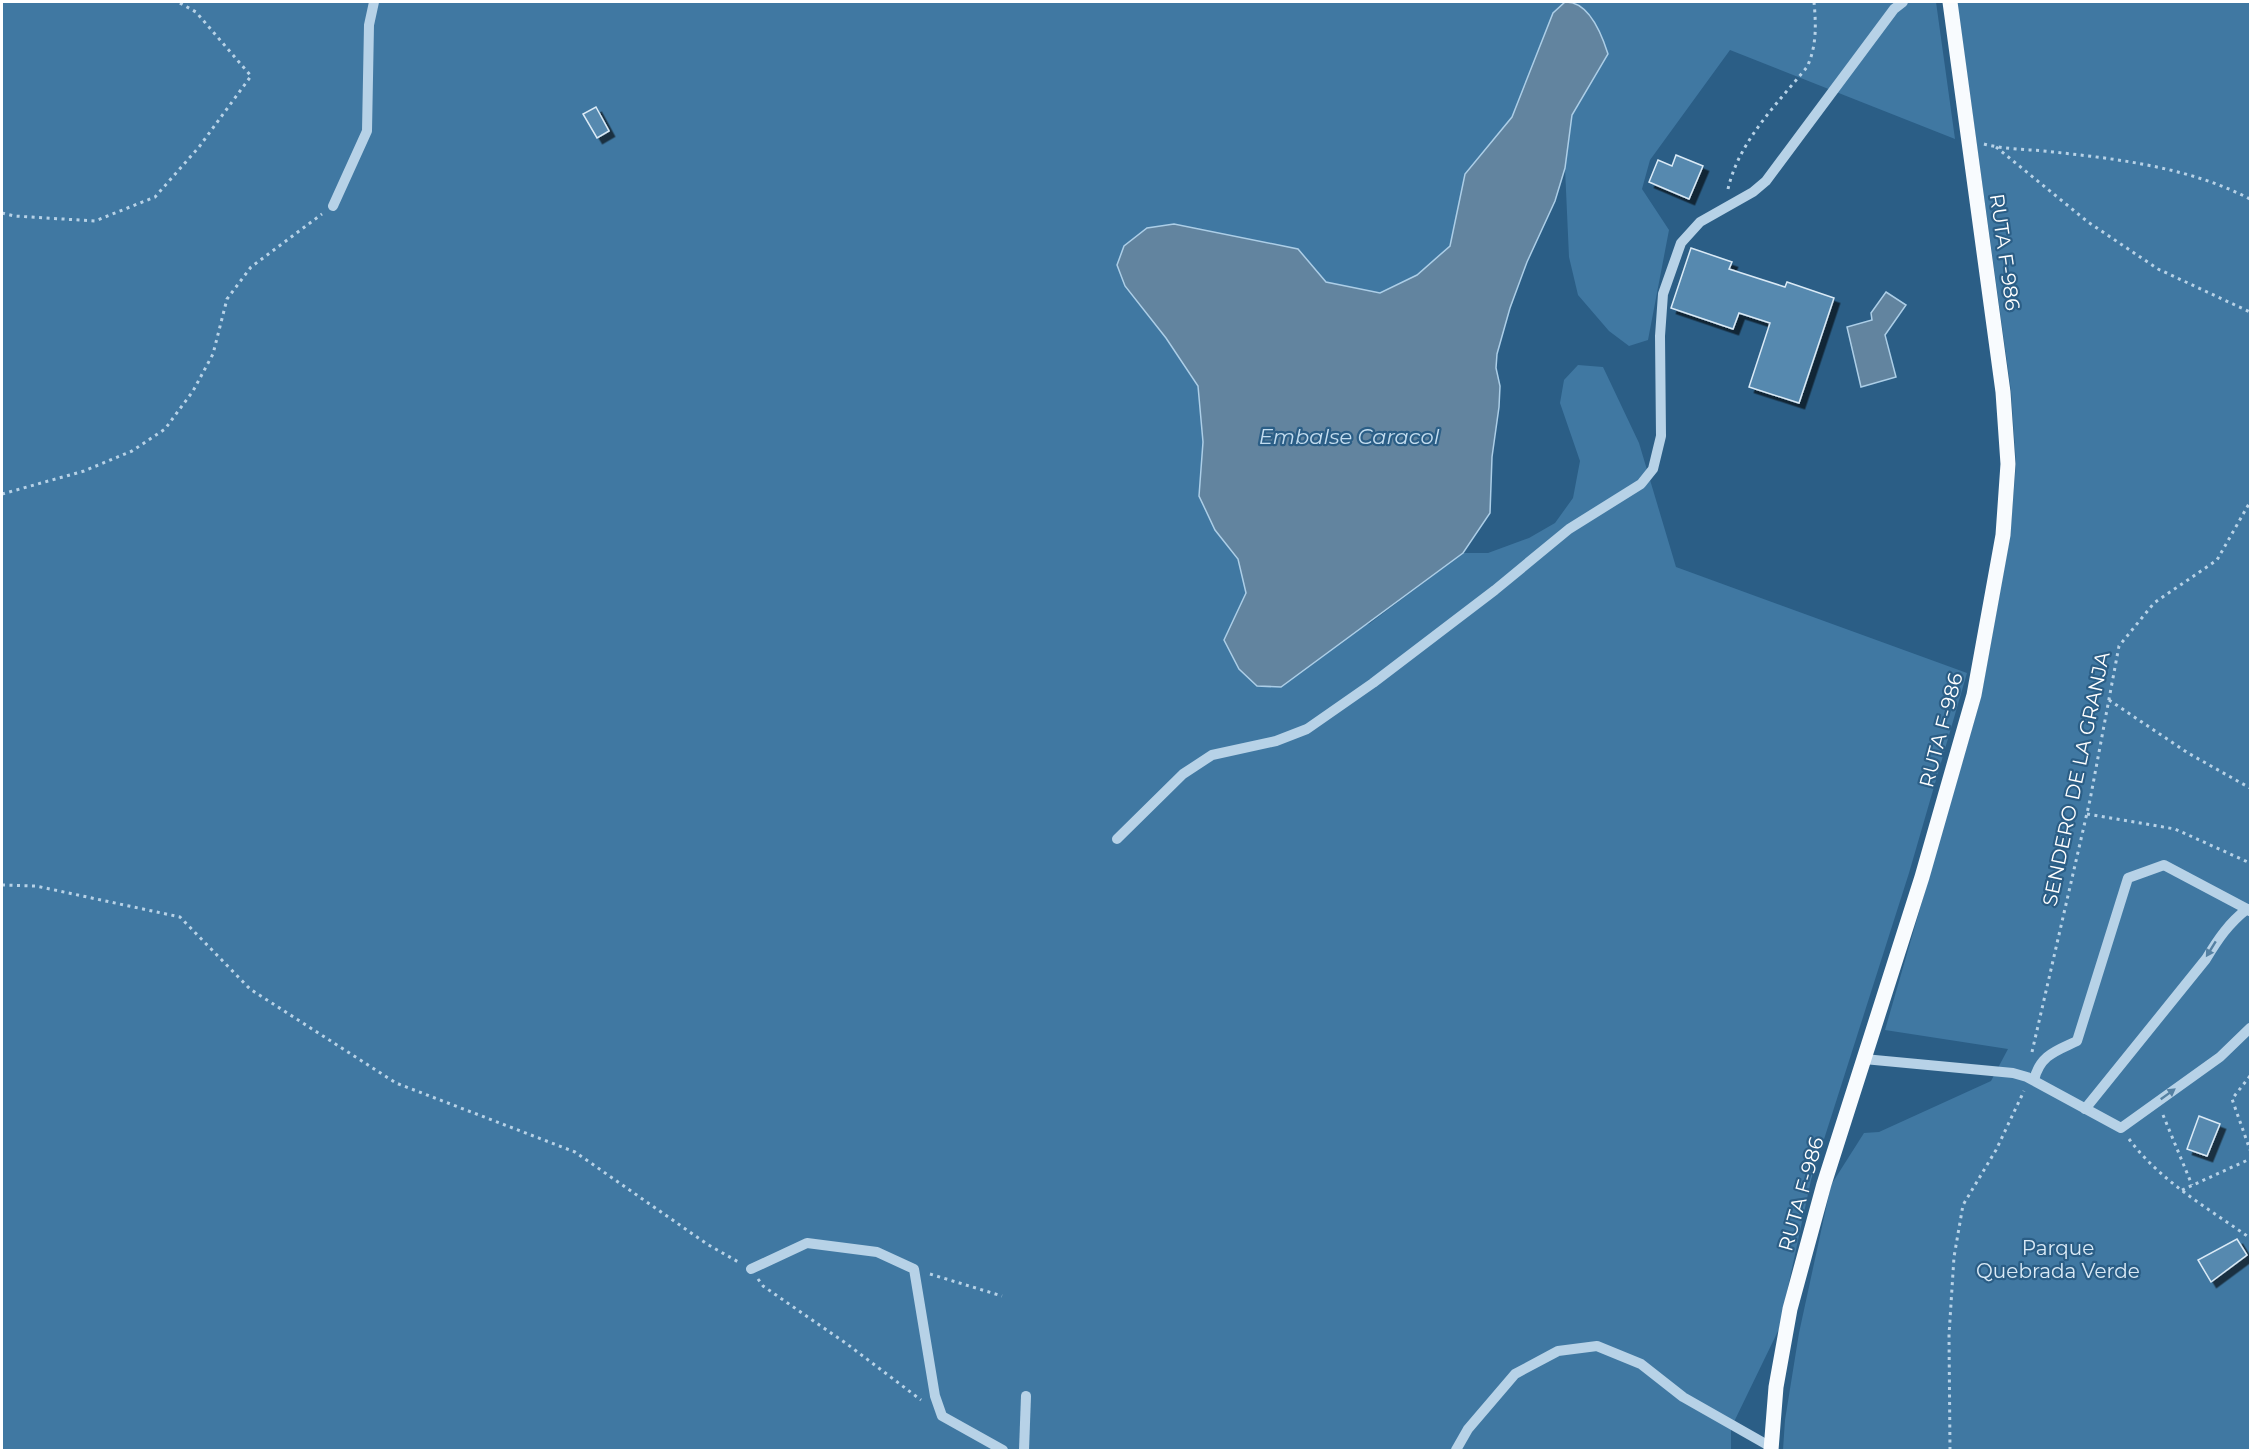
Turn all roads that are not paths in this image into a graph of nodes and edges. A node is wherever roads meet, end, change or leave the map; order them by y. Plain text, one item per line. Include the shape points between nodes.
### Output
1 (374, 2) edge
2 (1903, 2) edge
3 (1950, 2) edge
4 (333, 206) road end
5 (1117, 839) dead end
6 (2249, 910) edge
7 (2250, 1028) edge
8 (1864, 1059) junction
9 (2031, 1079) junction
10 (2085, 1108) junction
11 (751, 1269) road end
12 (1026, 1396) dead end
13 (1771, 1449) edge
14 (1003, 1450) edge
15 (1024, 1450) edge
16 (1456, 1450) edge

1 - 4 lane via 369,25 367,131
2 - 5 lane via 1766,181 1700,222 1681,243 1663,294 1661,436 1653,469 1641,484 1569,529 1495,590 1307,729 1276,741 1212,755 1183,774
3 - 8 main road, RUTA F-986 via 2003,392 2008,464 2003,535 1974,695
6 - 9 lane via 2164,865 2128,878 2077,1041 2046,1056
6 -> 10 lane via 2233,920
10 -> 7 lane via 2121,1128 2220,1057
8 - 9 lane via 2013,1073
8 - 13 main road, RUTA F-986 via 1790,1309 1776,1387
9 - 10 lane
11 - 14 lane via 807,1243 877,1252 914,1269 935,1396 942,1416
12 - 15 lane
13 - 16 lane via 1683,1397 1641,1364 1597,1347 1558,1351 1515,1374 1468,1429

